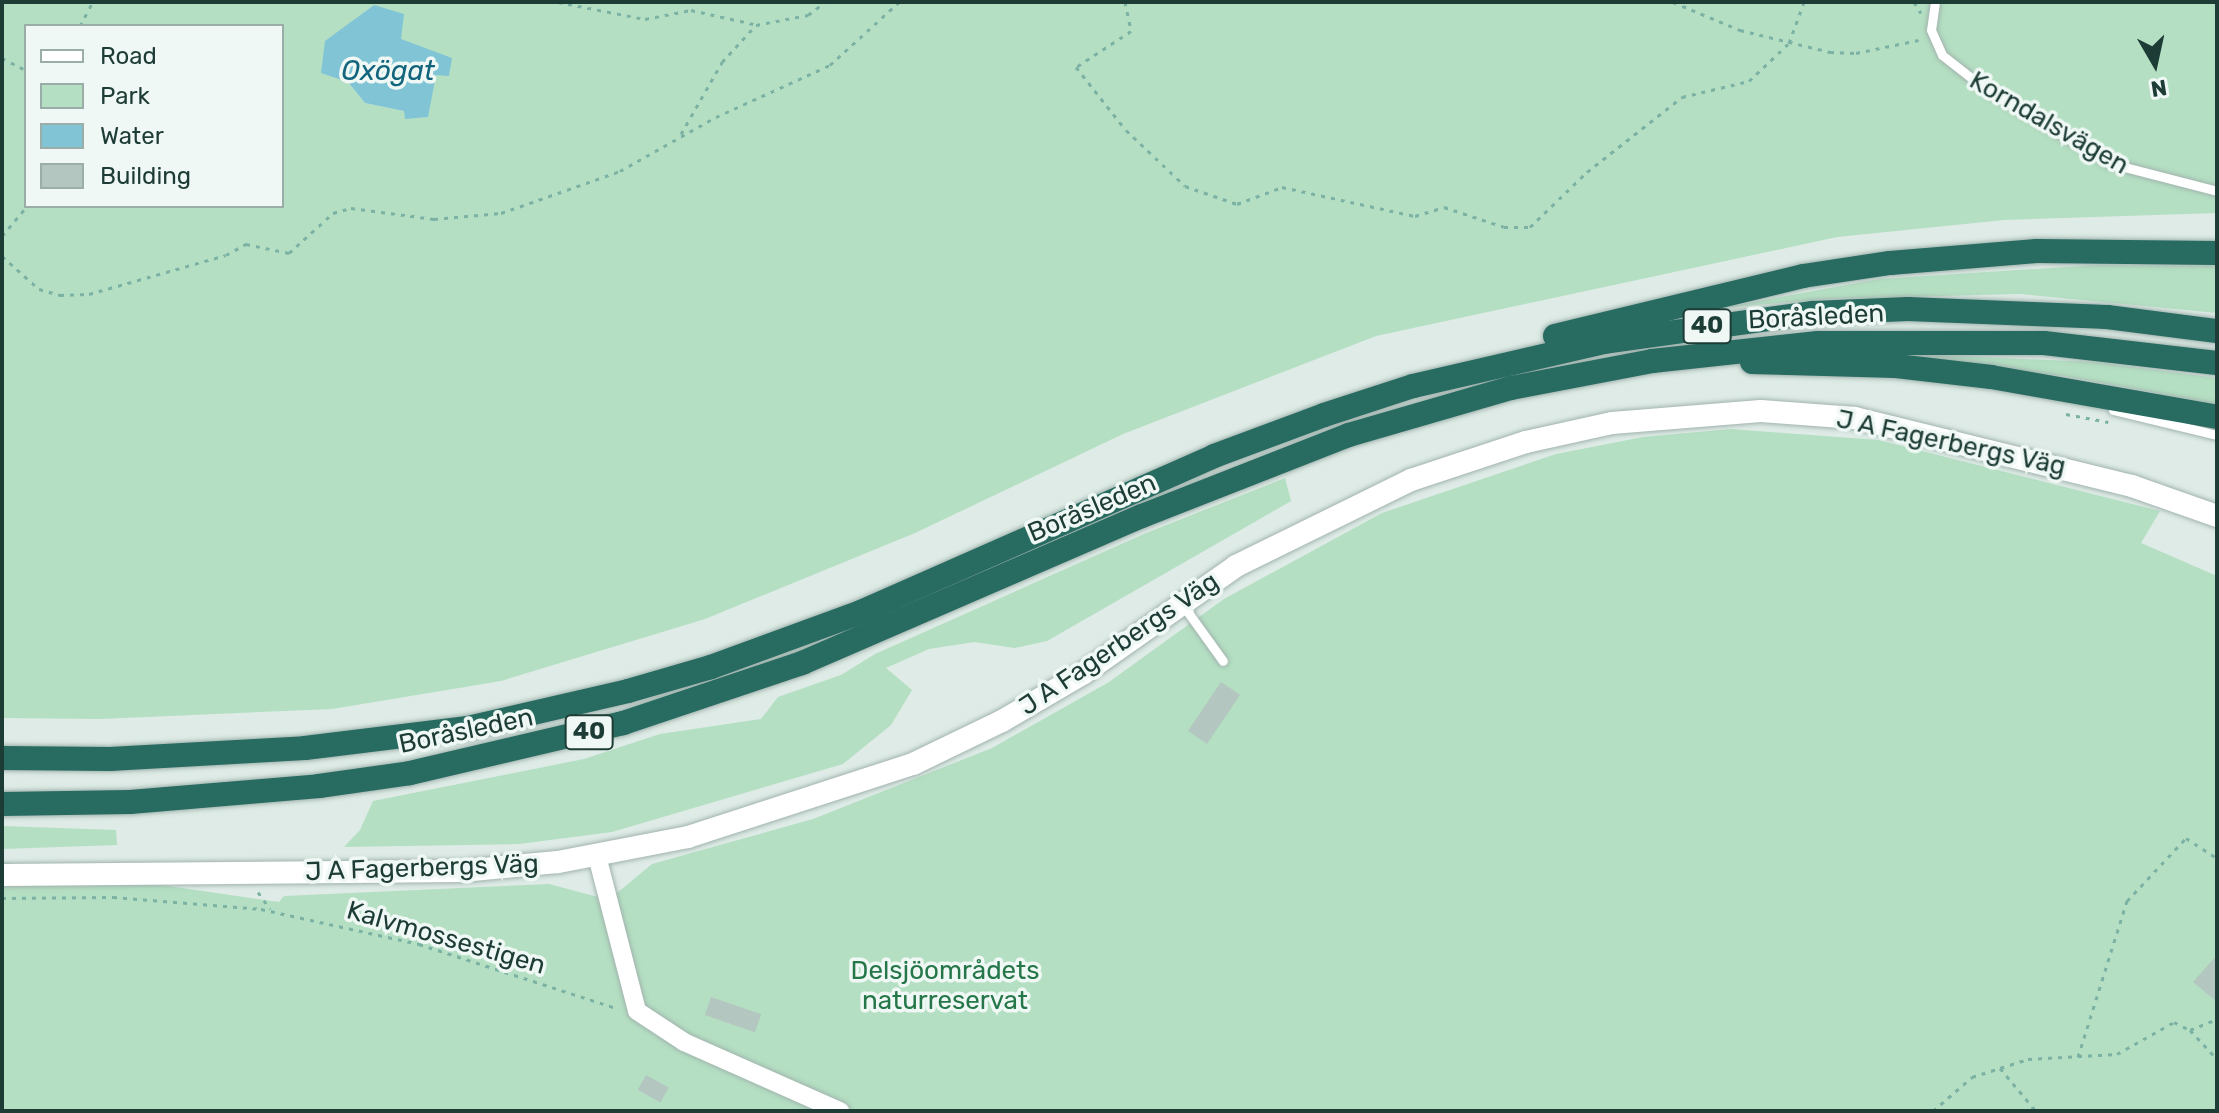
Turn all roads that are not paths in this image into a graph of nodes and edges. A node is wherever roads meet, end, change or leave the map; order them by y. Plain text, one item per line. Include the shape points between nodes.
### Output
1 (1935, 2) edge
2 (2217, 191) edge
3 (2217, 253) edge
4 (2217, 331) edge
5 (1652, 361) junction
6 (2217, 363) edge
7 (2056, 385) junction
8 (1413, 386) junction
9 (2217, 417) edge
10 (2217, 435) edge
11 (2217, 516) edge
12 (1182, 604) junction
13 (1223, 661) dead end
14 (2, 758) edge
15 (2, 804) edge
16 (597, 856) junction
17 (2, 875) edge
18 (840, 1111) edge

1 - 2 lane, Korndalsvägen via 1933,39 1959,71 2109,163
3 - 8 highway via 2037,251 1803,276 1535,341
4 - 8 highway, Boråsleden / 40 via 2007,310 1813,313 1603,342
5 - 6 highway, Boråsleden / 40 via 1749,348 1914,340 2044,343
5 - 7 highway via 1896,366
5 - 15 highway, Boråsleden / 40 via 1511,388 1349,435 1142,516 802,663 623,723 410,773 319,786 130,802
7 - 9 highway
7 - 10 lane via 2075,402
8 - 14 highway, Boråsleden / 40 via 1214,456 789,640 628,691 468,728 305,748 110,759
11 - 12 street, J A Fagerbergs Väg via 2132,486 1855,418 1761,411 1692,413 1526,442 1411,480 1249,559
12 - 13 lane
12 - 16 street, J A Fagerbergs Väg via 1070,681 913,764 746,820
16 - 17 street, J A Fagerbergs Väg via 462,871
16 - 18 street via 637,1011 684,1042

